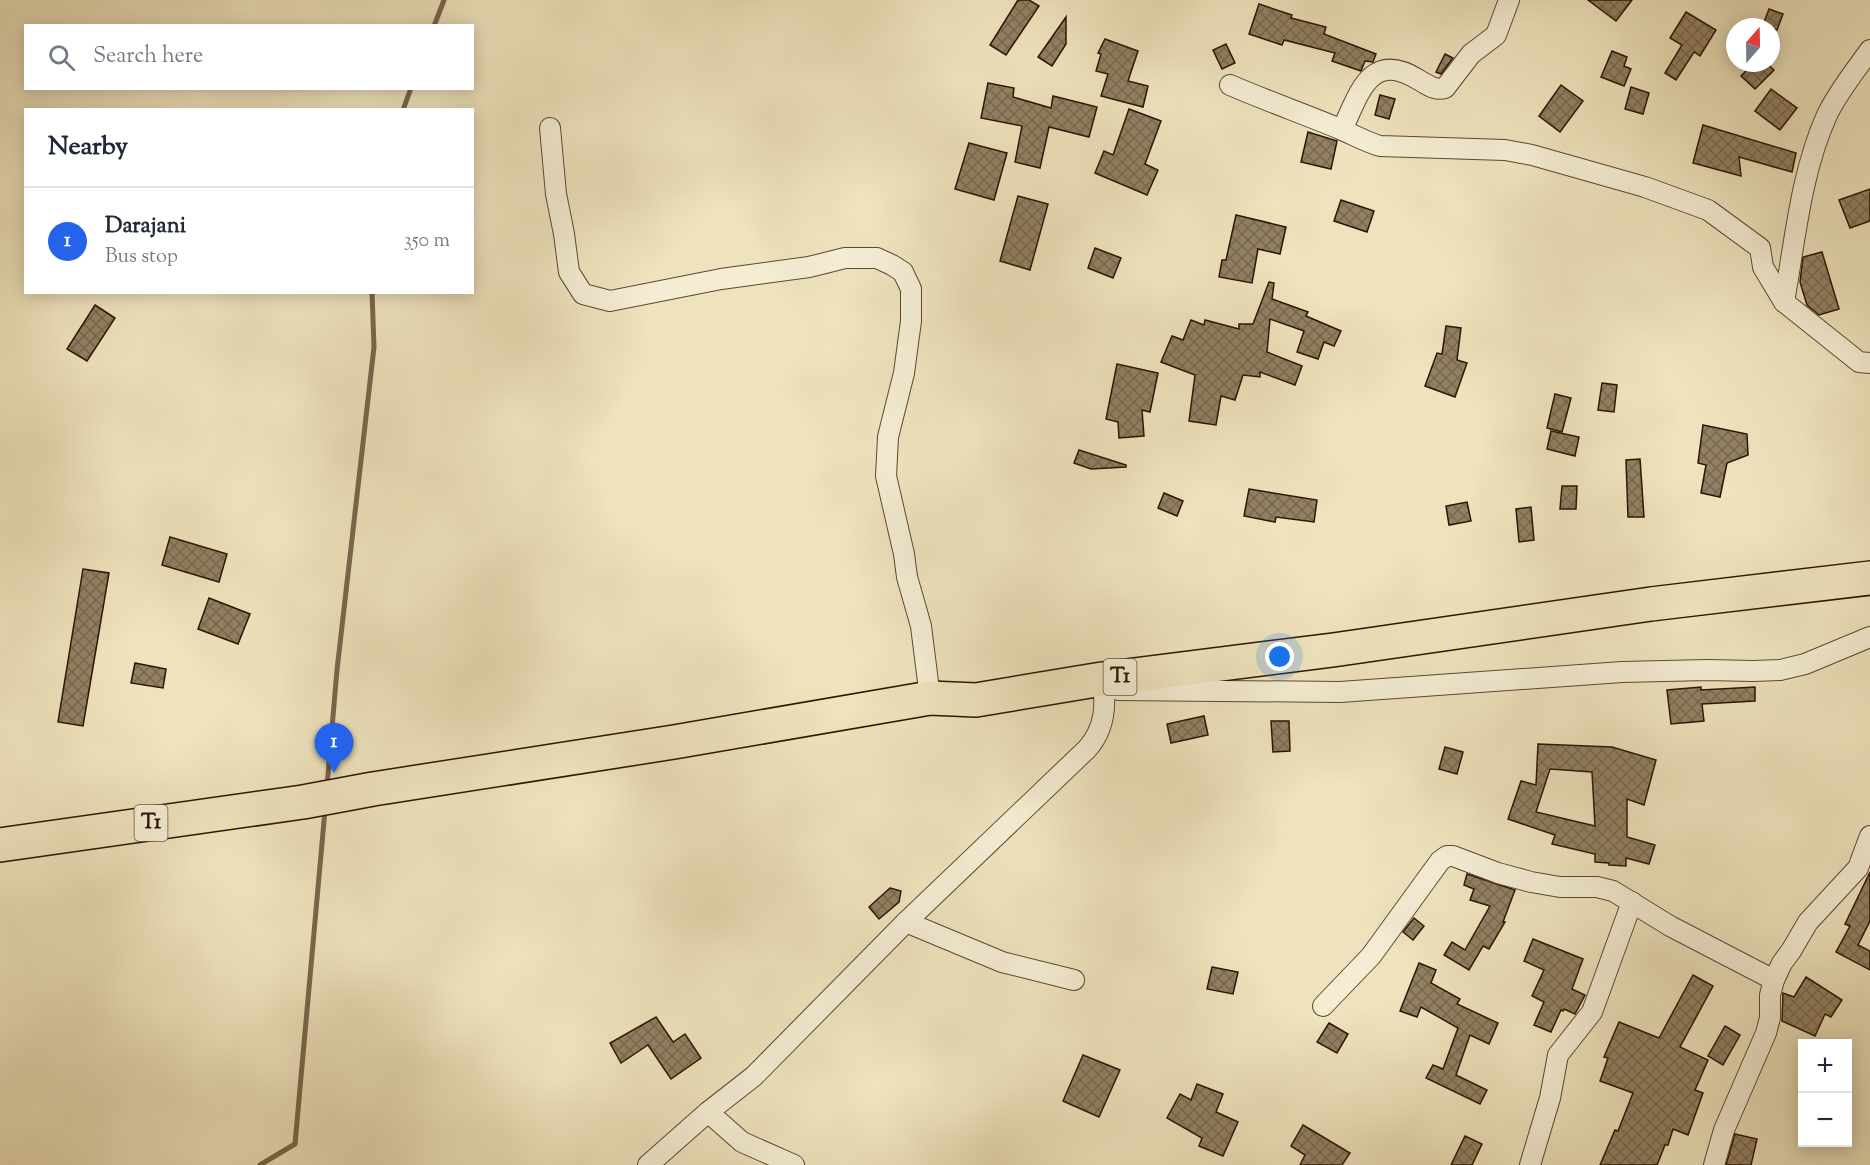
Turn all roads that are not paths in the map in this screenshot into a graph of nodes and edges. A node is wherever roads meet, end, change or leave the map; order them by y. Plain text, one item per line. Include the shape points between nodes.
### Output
1 (1509, 0) edge
2 (1870, 50) edge
3 (1230, 85) dead end
4 (550, 128) dead end
5 (1342, 130) junction
6 (1784, 302) junction
7 (1870, 363) edge
8 (1870, 578) edge
9 (1870, 638) edge
10 (1103, 685) junction
11 (930, 698) junction
12 (1870, 836) edge
13 (0, 845) edge
14 (1632, 902) junction
15 (906, 922) junction
16 (1074, 980) dead end
17 (1774, 980) junction
18 (1323, 1006) dead end
19 (708, 1112) junction
20 (648, 1165) edge
21 (794, 1165) edge
22 (1530, 1165) edge
23 (1714, 1165) edge

1 - 5 street via 1496,35 1471,54 1445,88 1436,89 1401,71 1376,72 1364,85
2 - 6 street via 1835,100 1809,163
3 - 5 street
4 - 11 street via 568,272 583,294 610,302 845,258 877,258 903,272 910,289 910,321 904,373 888,437 886,476 921,626
5 - 6 street via 1380,146 1517,152 1670,195 1708,210 1760,248 1763,267
6 - 7 street via 1859,362
8 - 10 highway, T1 via 1652,604
9 - 10 street via 1804,664 1753,672 1622,672 1340,692
10 - 11 highway, T1 via 976,700
10 - 15 street via 1101,729 1095,740
11 - 13 highway, T1 via 303,802
12 - 17 street via 1858,868 1808,922
14 - 17 street
14 - 18 street via 1597,886 1560,887 1531,882 1448,856 1440,861 1371,956
14 - 22 street via 1592,1012 1558,1054 1550,1098
15 - 16 street via 1002,962
15 - 19 street via 754,1076
17 - 23 street via 1766,1033 1724,1130
19 - 20 street
19 - 21 street via 742,1142

